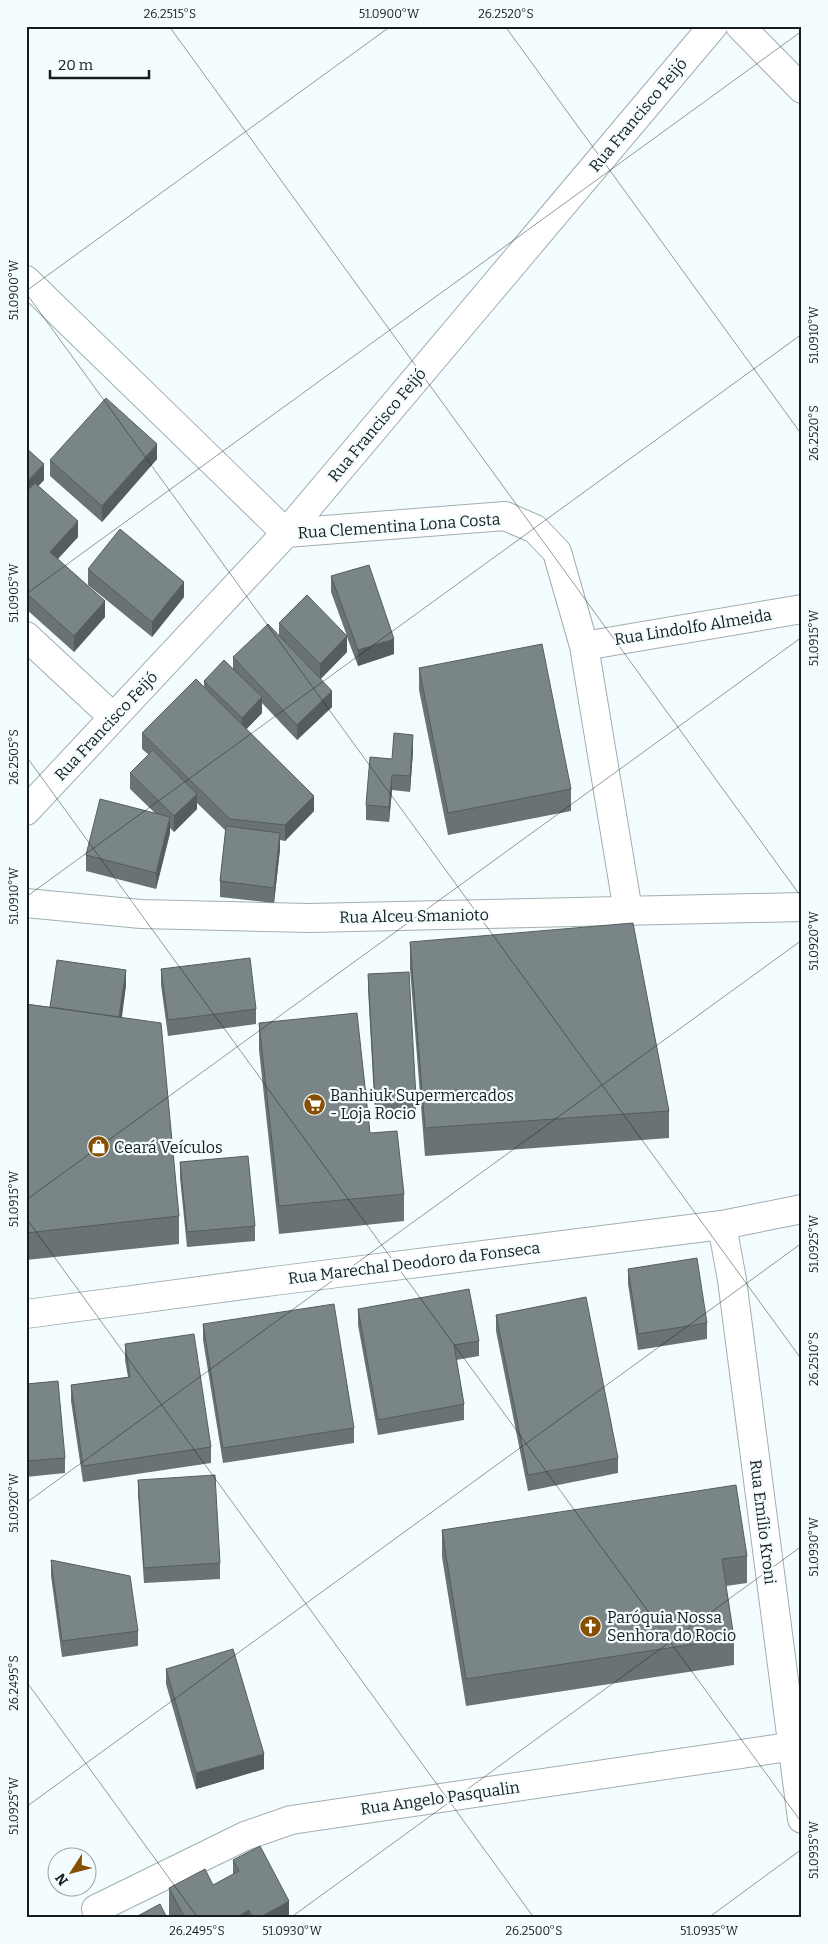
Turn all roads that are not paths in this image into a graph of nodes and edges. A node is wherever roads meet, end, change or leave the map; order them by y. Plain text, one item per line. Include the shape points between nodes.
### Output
1 (713, 26) edge
2 (740, 26) edge
3 (802, 89) edge
4 (26, 280) edge
5 (286, 534) junction
6 (802, 609) edge
7 (26, 636) edge
8 (584, 646) junction
9 (113, 717) junction
10 (26, 811) edge
11 (26, 903) edge
12 (802, 907) edge
13 (628, 911) junction
14 (802, 1209) edge
15 (722, 1225) junction
16 (26, 1314) edge
17 (797, 1746) edge
18 (802, 1819) edge
19 (96, 1909) dead end

1 - 5 street, Rua Francisco Feijó
2 - 3 street
4 - 5 street, Rua Clementina Lona Costa
5 - 8 street, Rua Clementina Lona Costa via 505,516 535,529 557,552
5 - 9 street, Rua Francisco Feijó
6 - 8 street, Rua Lindolfo Almeida
7 - 9 street
8 - 13 street, Rua Clementina Lona Costa
9 - 10 street, Rua Francisco Feijó
11 - 13 street, Rua Alceu Smanioto via 141,914 310,918
12 - 13 street, Rua Alceu Smanioto
14 - 15 street, Rua Marechal Deodoro da Fonseca
15 - 16 street, Rua Marechal Deodoro da Fonseca
15 - 17 street, Rua Emílio Kroni
17 - 18 street, Rua Emílio Kroni
17 - 19 street, Rua Angelo Pasqualin via 291,1820 246,1836

